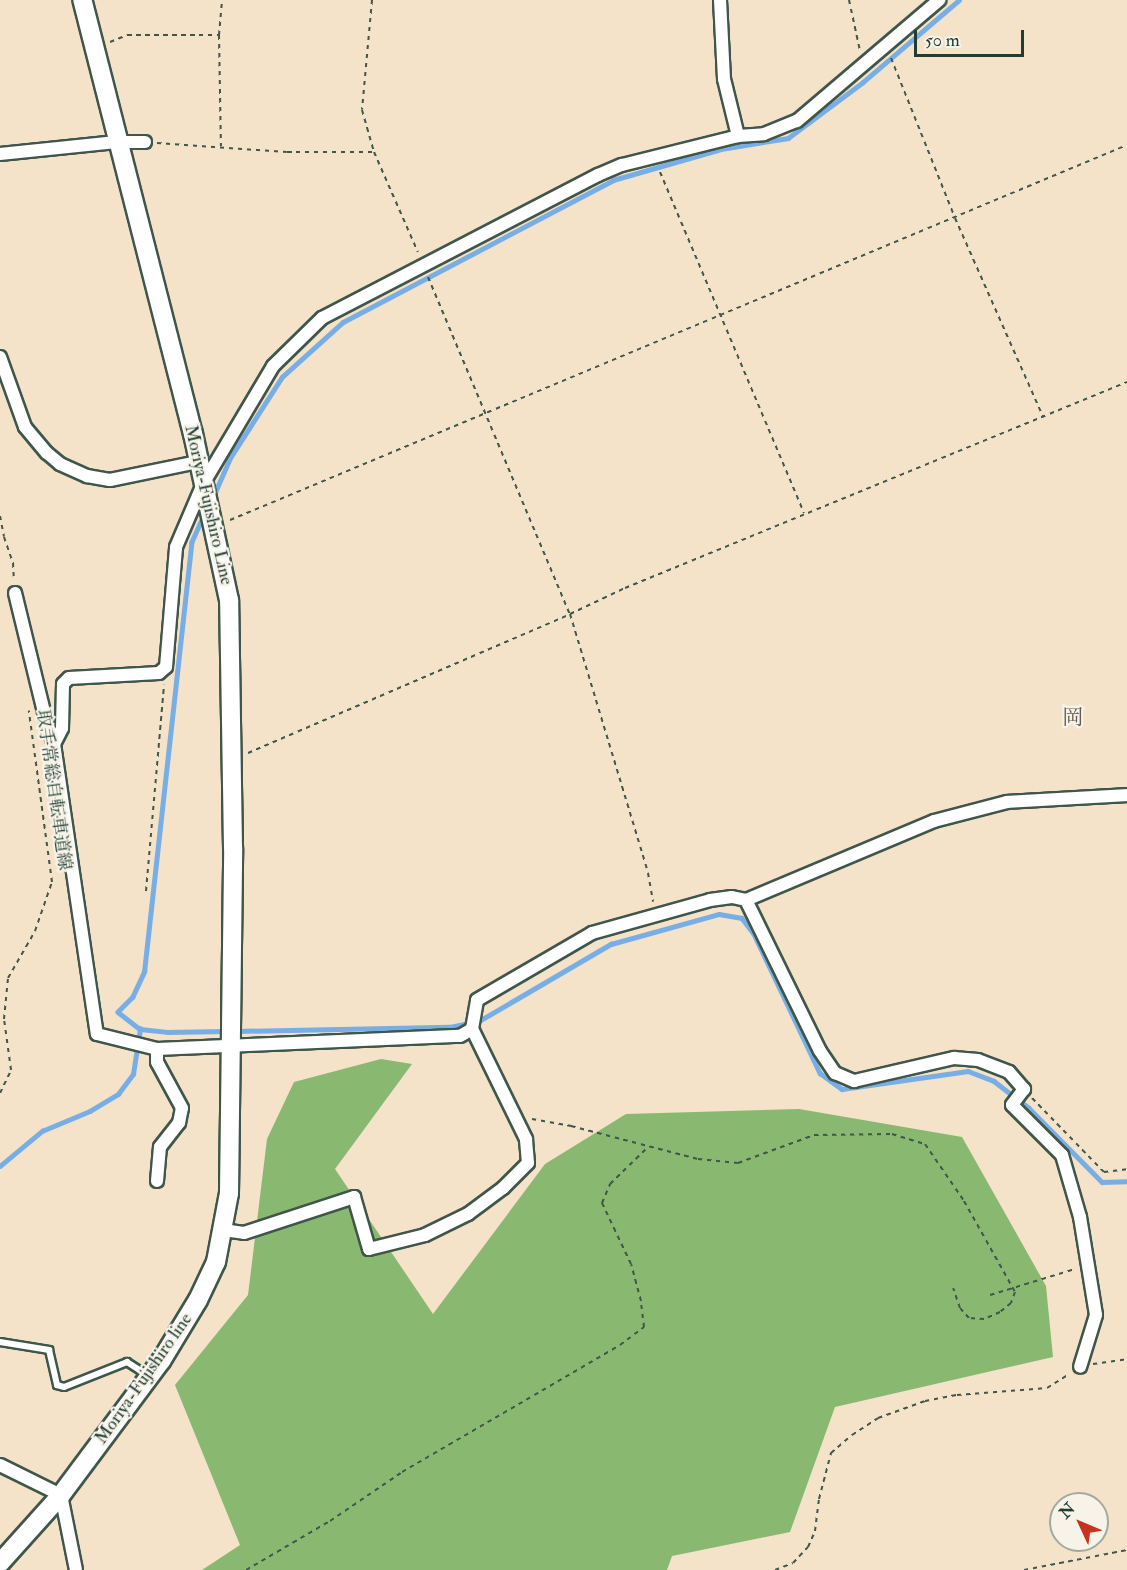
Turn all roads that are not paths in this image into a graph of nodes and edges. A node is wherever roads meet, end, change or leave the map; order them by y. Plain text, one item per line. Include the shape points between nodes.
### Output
1 (82, 0) edge
2 (720, 0) edge
3 (939, 0) edge
4 (738, 136) junction
5 (116, 142) junction
6 (145, 142) road end
7 (0, 154) edge
8 (0, 357) edge
9 (198, 462) junction
10 (203, 486) junction
11 (15, 593) road end
12 (54, 744) junction
13 (1127, 795) edge
14 (746, 900) junction
15 (472, 1029) junction
16 (230, 1036) junction
17 (152, 1048) junction
18 (157, 1181) dead end
19 (223, 1230) junction
20 (0, 1342) edge
21 (1080, 1367) road end
22 (149, 1377) junction
23 (0, 1465) edge
24 (61, 1495) junction
25 (0, 1563) edge
26 (76, 1570) edge

1 - 5 main road, Moriya-Fujishiro Line
2 - 4 street via 723,79
3 - 4 street via 797,121 764,134
4 - 10 street via 622,165 598,175 322,318 273,366
5 - 6 street
5 - 7 street
5 - 9 main road, Moriya-Fujishiro Line
8 - 9 street via 25,426 60,464 87,476 110,480
9 - 10 main road, Moriya-Fujishiro Line
10 - 12 street via 176,547 166,667 159,673 69,678 63,684 62,728
10 - 16 main road, Moriya-Fujishiro Line via 230,600
11 - 12 street
12 - 17 street via 97,1034
13 - 14 street via 1007,802 934,821
14 - 15 street via 710,900 592,933 477,1000
14 - 21 street via 820,1051 835,1073 854,1081 954,1058 978,1060 1008,1072 1024,1089 1012,1105 1062,1155 1080,1217 1095,1315
15 - 16 street via 460,1036
15 - 19 street via 526,1139 528,1163 503,1188 468,1214 425,1235 369,1250 354,1197 244,1233
16 - 17 street
16 - 19 main road, Moriya-Fujishiro line via 229,1193
17 - 18 street via 182,1108 179,1123 160,1147
19 - 22 main road, Moriya-Fujishiro line via 216,1262 198,1300
20 - 22 lane via 49,1350 57,1385 64,1387 127,1362
22 - 24 main road, Moriya-Fujishiro line
23 - 24 street
24 - 25 main road, Moriya-Fujishiro line
24 - 26 street

